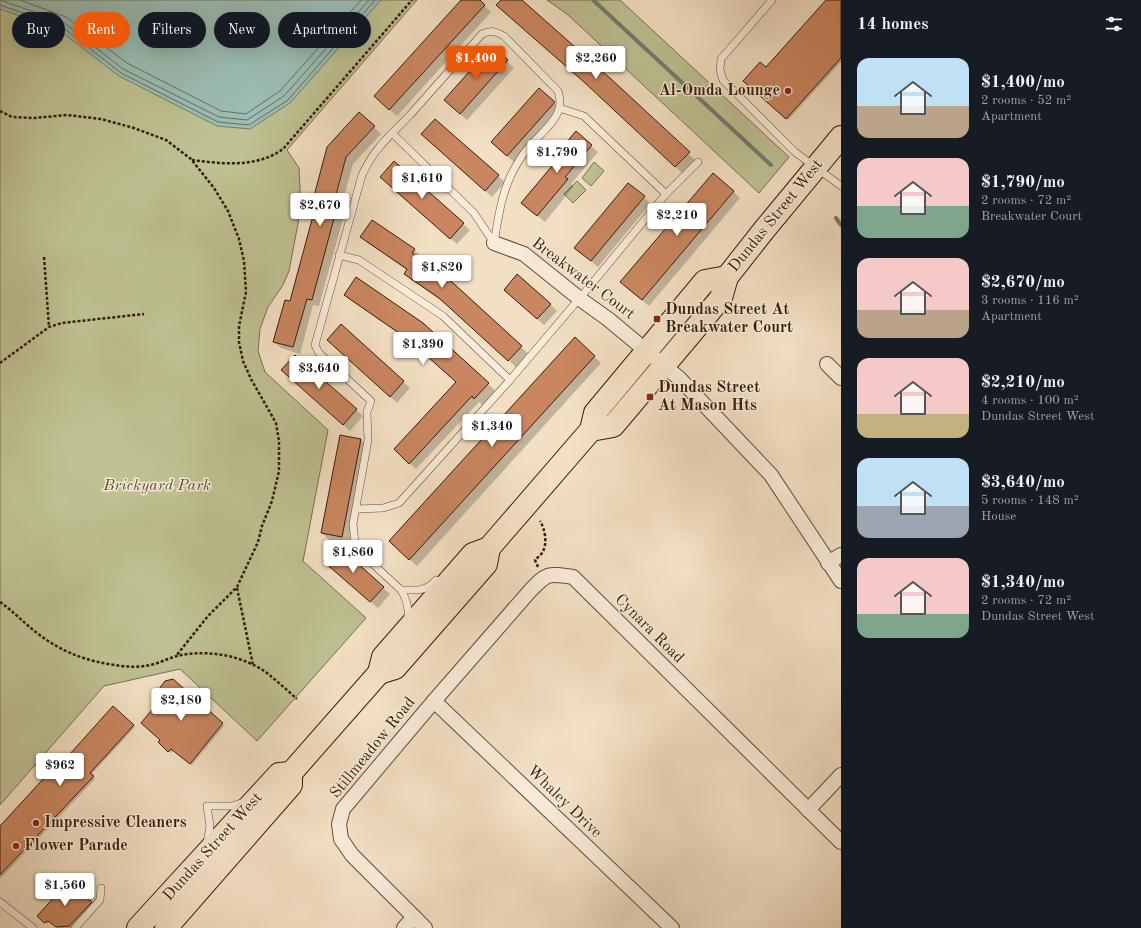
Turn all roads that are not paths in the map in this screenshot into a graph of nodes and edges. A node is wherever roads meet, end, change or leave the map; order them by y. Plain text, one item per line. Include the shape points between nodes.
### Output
1 (772, 0) edge
2 (559, 108) junction
3 (392, 133) junction
4 (841, 137) edge
5 (698, 162) dead end
6 (815, 167) junction
7 (841, 186) edge
8 (666, 194) junction
9 (494, 243) junction
10 (339, 255) junction
11 (727, 277) junction
12 (580, 299) junction
13 (647, 351) junction
14 (827, 364) dead end
15 (664, 366) junction
16 (841, 378) edge
17 (510, 380) junction
18 (591, 430) junction
19 (356, 509) junction
20 (476, 551) junction
21 (841, 555) edge
22 (828, 562) junction
23 (439, 576) dead end
24 (841, 581) edge
25 (401, 590) junction
26 (402, 635) junction
27 (379, 674) junction
28 (434, 701) junction
29 (291, 773) junction
30 (841, 776) edge
31 (256, 799) junction
32 (808, 810) junction
33 (841, 842) edge
34 (205, 855) junction
35 (101, 888) dead end
36 (0, 902) edge
37 (414, 917) junction
38 (34, 928) edge
39 (75, 928) edge
40 (138, 928) edge
41 (166, 928) edge
42 (404, 928) edge
43 (425, 928) edge
44 (672, 928) edge

1 - 6 lane via 721,59 720,70 723,80 795,152
2 - 3 lane via 558,90 504,36 496,31 489,31 482,34
2 - 8 lane via 584,116
2 - 9 lane via 555,118 528,148 511,175 499,210
3 - 9 lane via 474,213
3 - 10 lane via 369,160 362,175
4 - 6 main road, Dundas Street West
5 - 8 lane
6 - 7 lane
6 - 11 main road, Dundas Street West
8 - 12 lane
9 - 12 street, Breakwater Court via 524,254
10 - 17 lane via 359,260 442,316
10 - 19 lane via 315,345 319,353 371,401 367,412 368,440
11 - 13 main road, Dundas Street West via 705,281
11 - 15 main road, Dundas Street West via 721,298
12 - 13 street, Breakwater Court
12 - 17 lane
13 - 15 street, Breakwater Court
13 - 18 main road, Dundas Street West via 595,412
14 - 16 street
15 - 18 main road, Dundas Street West via 613,426
15 - 22 street, Breakwater Court via 695,394 771,475
17 - 19 lane via 399,503 383,508
18 - 20 main road, Dundas Street West
19 - 25 lane via 353,524 355,543 360,552
20 - 26 main road, Dundas Street West
20 - 27 main road, Dundas Street West via 486,564 395,668
21 - 22 street
22 - 24 street, Breakwater Court
23 - 25 lane via 430,587
25 - 26 lane via 406,598 408,610 408,619
26 - 27 main road, Dundas Street West via 383,657
27 - 29 main road, Dundas Street West
28 - 32 street, Cynara Road via 543,577 553,574 573,577
28 - 37 street, Stillmeadow Road via 343,809 339,824 341,840 352,855
28 - 44 street, Whaley Drive
29 - 31 main road, Dundas Street West via 279,774
29 - 41 main road, Dundas Street West via 291,785
30 - 32 street
31 - 34 main road, Dundas Street West
31 - 34 lane via 232,806 207,806 210,826
32 - 33 street, Cynara Road
34 - 40 main road, Dundas Street West
35 - 39 lane via 100,900
36 - 38 lane
37 - 42 street
37 - 43 street, Stillmeadow Road

